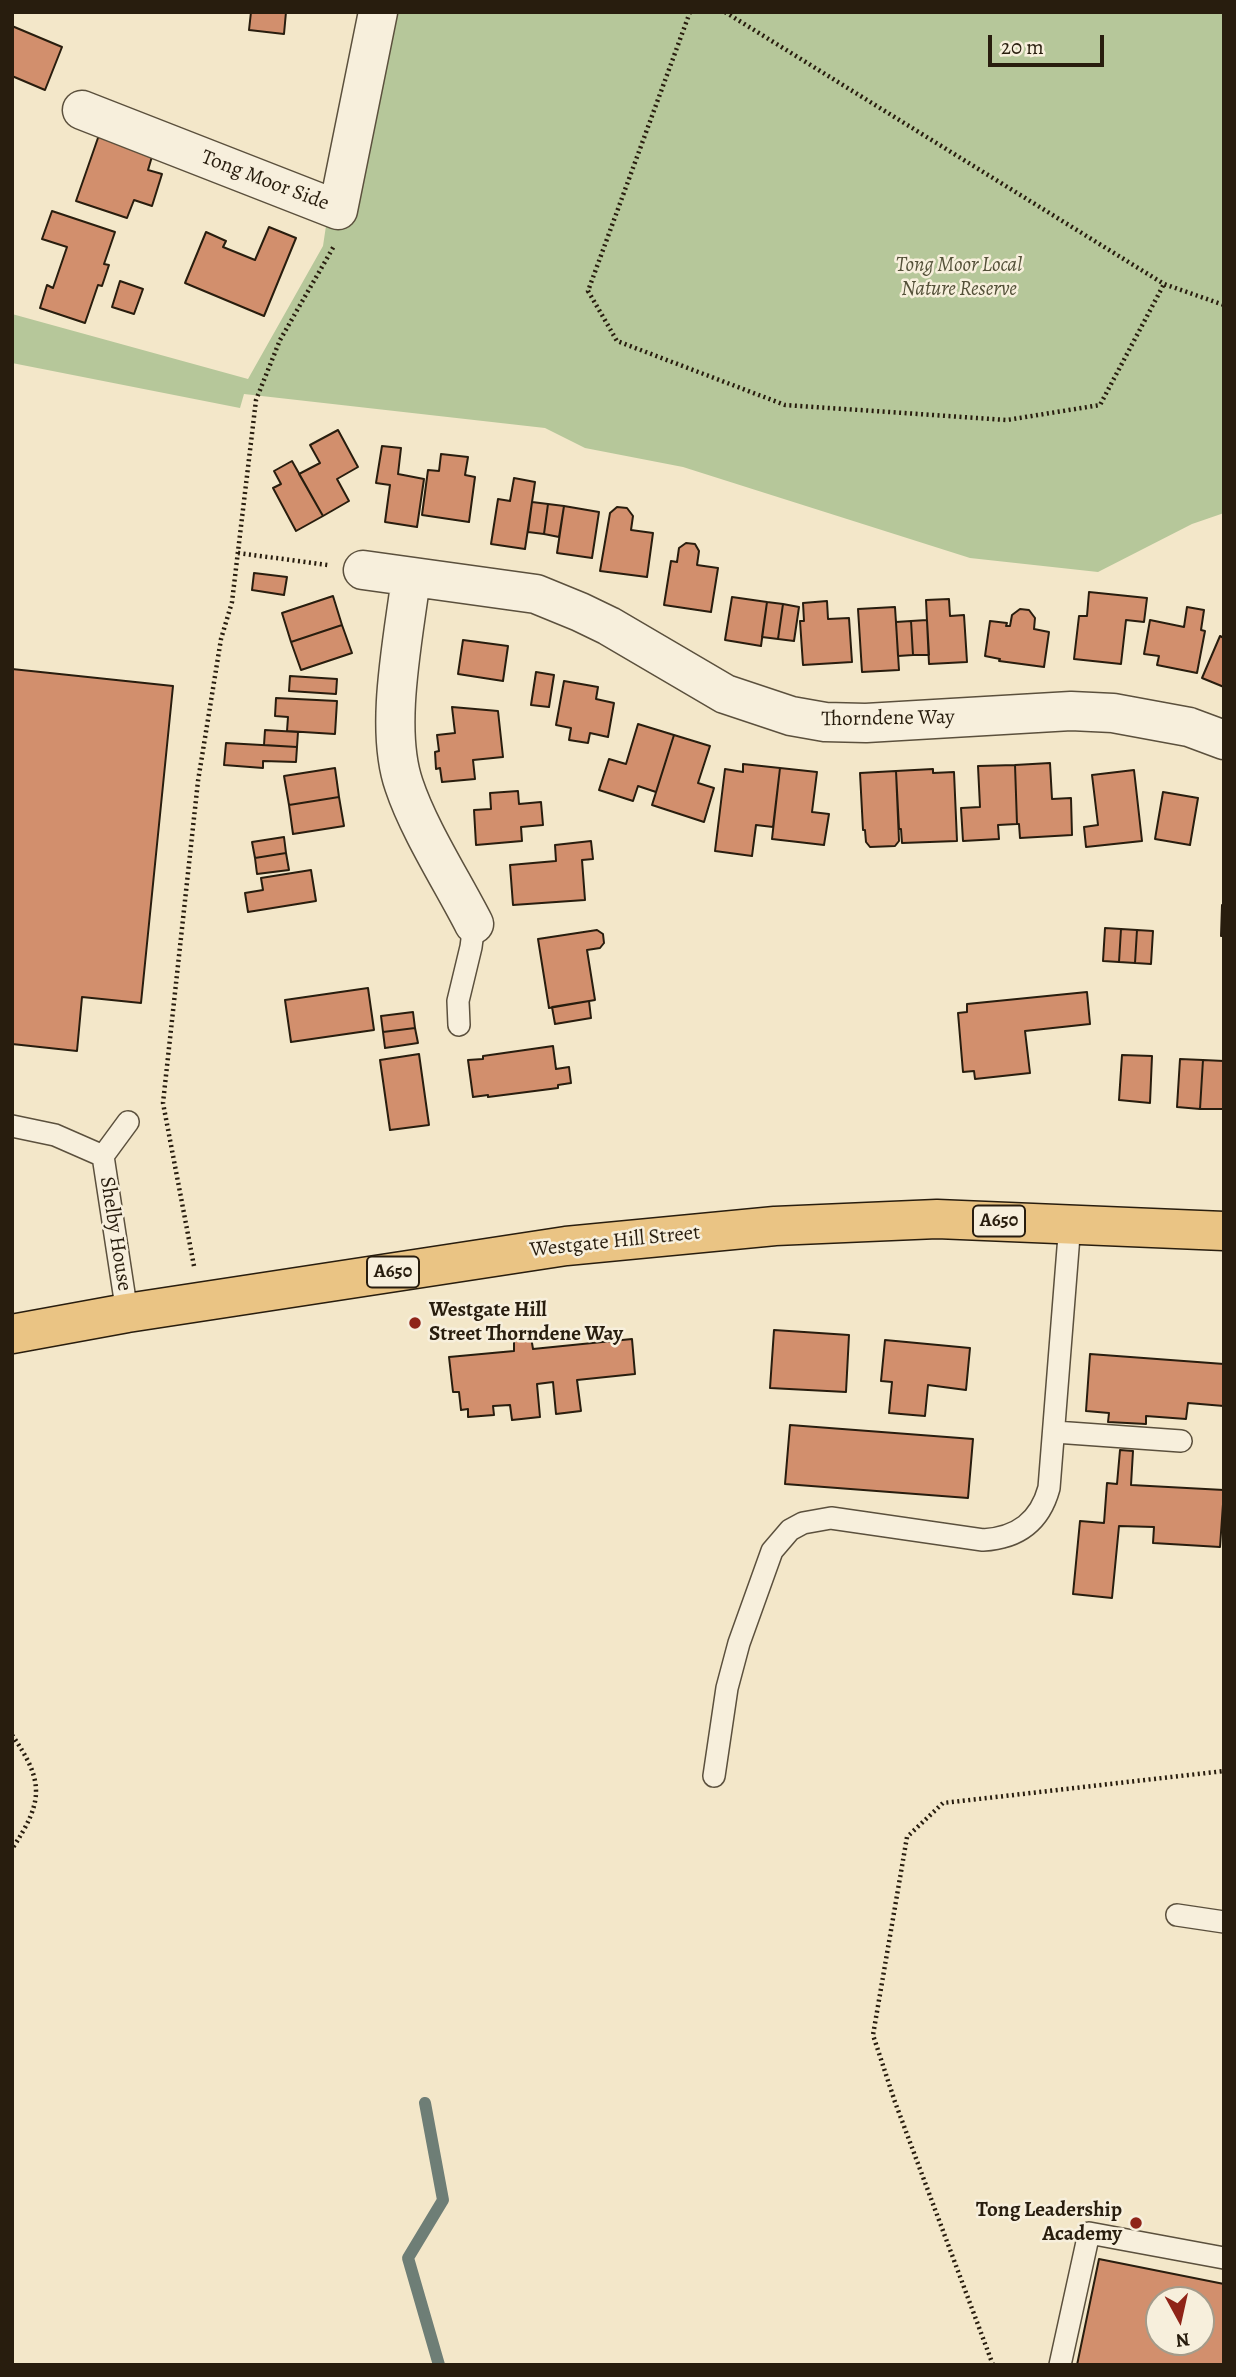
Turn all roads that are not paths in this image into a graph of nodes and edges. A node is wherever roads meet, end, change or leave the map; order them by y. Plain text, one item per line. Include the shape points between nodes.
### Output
1 (378, 12) edge
2 (82, 110) dead end
3 (363, 570) road end
4 (411, 577) junction
5 (1224, 740) edge
6 (474, 924) joint
7 (459, 1025) dead end
8 (128, 1122) dead end
9 (12, 1126) edge
10 (103, 1156) junction
11 (1070, 1223) junction
12 (1224, 1231) edge
13 (127, 1312) junction
14 (12, 1334) edge
15 (1055, 1432) junction
16 (1181, 1441) dead end
17 (714, 1776) dead end
18 (1177, 1915) dead end
19 (1224, 1923) edge
20 (1224, 2258) edge
21 (1060, 2365) edge

1 - 2 street, Tong Moor Side via 338,210
3 - 4 street, Thorndene Way
4 - 5 street, Thorndene Way via 536,594 558,602 609,626 725,694 791,716 866,723 1071,711 1113,713 1189,727
4 - 6 street via 398,677 395,746 403,784
6 - 7 lane via 458,1001
8 - 10 lane, Shelby House
9 - 10 lane, Shelby House via 55,1135
10 - 13 lane, Shelby House
11 - 12 highway, Westgate Hill Street / A650
11 - 13 highway, Westgate Hill Street / A650 via 937,1219 775,1226 566,1246
11 - 15 lane
13 - 14 highway, Westgate Hill Street / A650
15 - 16 lane
15 - 17 lane via 1045,1502 1037,1516 1013,1535 983,1540 831,1518 803,1523 780,1540 739,1643
18 - 19 lane
20 - 21 lane via 1090,2233

